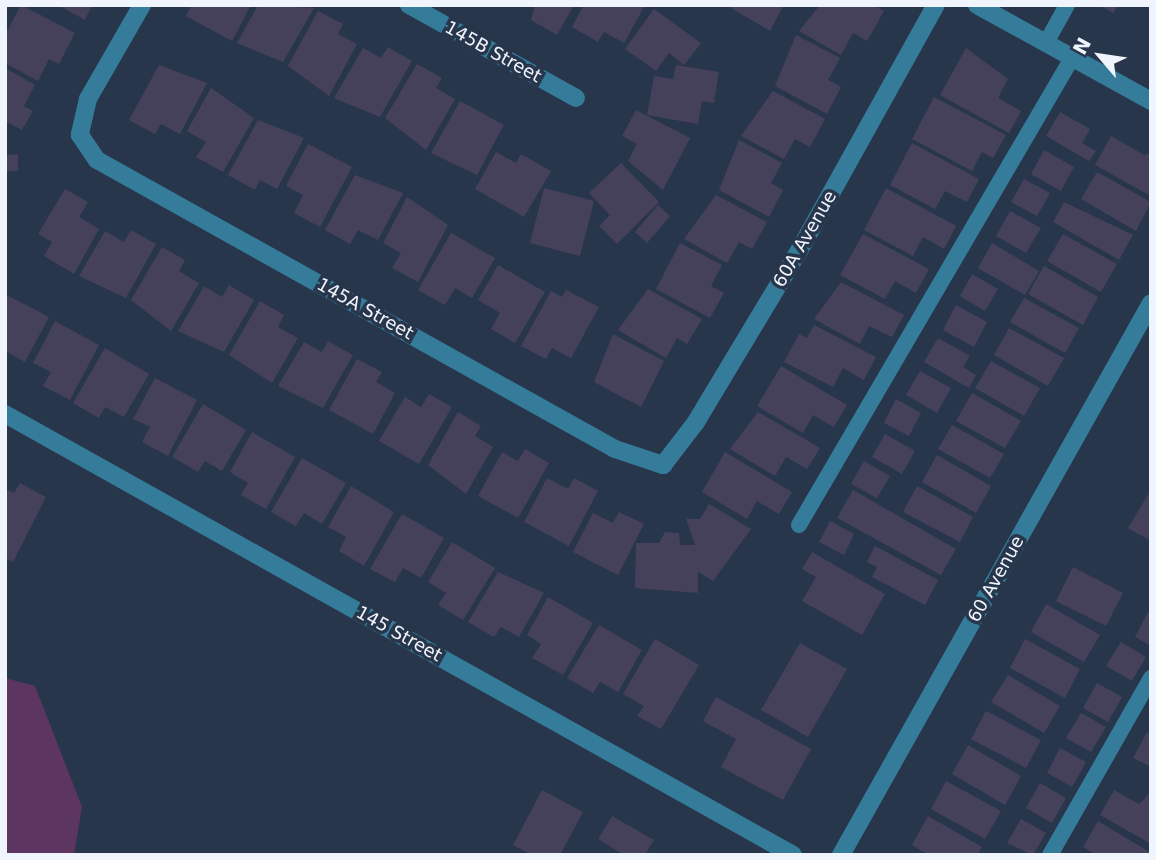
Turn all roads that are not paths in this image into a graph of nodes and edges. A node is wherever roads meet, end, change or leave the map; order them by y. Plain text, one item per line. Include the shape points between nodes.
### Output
1 (142, 5) edge
2 (409, 5) edge
3 (936, 5) edge
4 (977, 5) edge
5 (1067, 5) edge
6 (1046, 43) junction
7 (1072, 58) junction
8 (576, 98) dead end
9 (1146, 101) edge
10 (1151, 303) edge
11 (5, 414) edge
12 (663, 465) joint
13 (799, 525) dead end
14 (1151, 678) edge
15 (793, 855) edge
16 (841, 855) edge
17 (1050, 855) edge

1 - 12 street, 145A Street via 88,99 80,135 97,160 615,449
2 - 8 street, 145B Street
3 - 12 street, 60A Avenue via 800,249 696,422
4 - 6 street
5 - 6 lane
6 - 7 street
7 - 9 street
7 - 13 lane
10 - 16 street, 60 Avenue
11 - 15 street, 145 Street
14 - 17 lane

